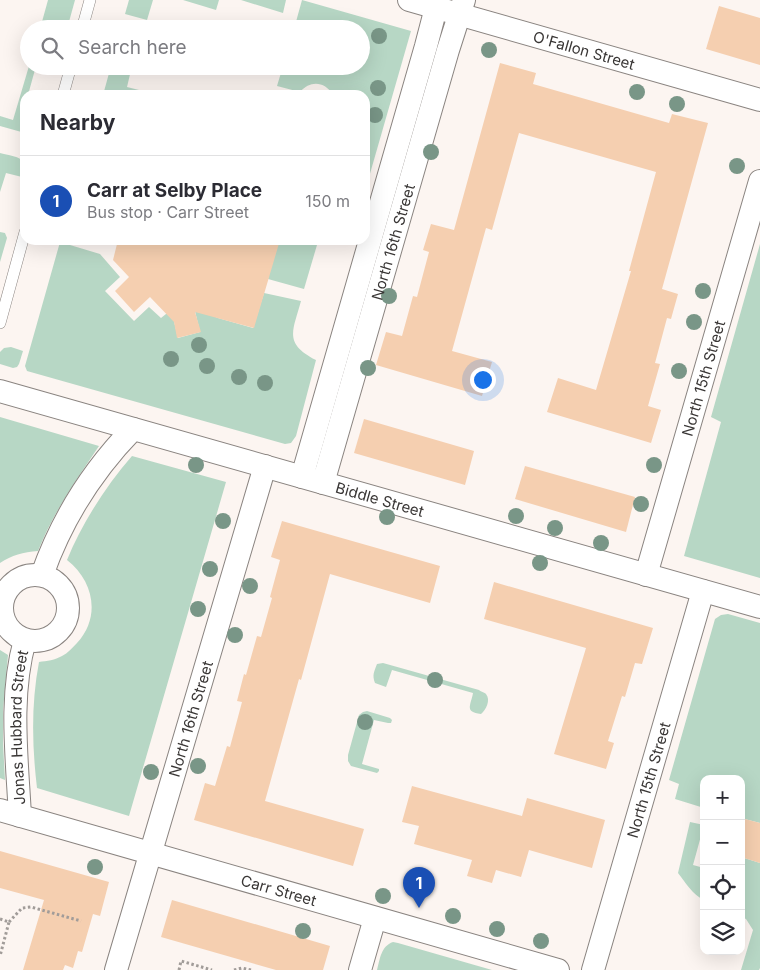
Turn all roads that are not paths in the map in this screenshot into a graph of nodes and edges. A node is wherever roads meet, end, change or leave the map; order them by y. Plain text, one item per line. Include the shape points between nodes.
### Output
1 (90, 0) edge
2 (409, 0) edge
3 (437, 4) edge
4 (461, 7) edge
5 (84, 20) edge
6 (69, 75) edge
7 (64, 90) edge
8 (760, 100) edge
9 (760, 180) edge
10 (21, 245) edge
11 (0, 323) edge
12 (0, 391) edge
13 (133, 429) junction
14 (265, 466) junction
15 (312, 480) junction
16 (42, 575) junction
17 (646, 575) junction
18 (703, 591) junction
19 (760, 607) edge
20 (25, 640) junction
21 (10, 813) edge
22 (151, 853) junction
23 (375, 918) junction
24 (116, 970) edge
25 (360, 970) edge
26 (558, 970) edge
27 (593, 970) edge

1 - 5 lane
2 - 3 street, O'Fallon Street
3 - 4 street, O'Fallon Street
3 - 15 street, North 16th Street
4 - 8 street, O'Fallon Street
4 - 15 street, North 16th Street
6 - 7 lane
9 - 17 street, North 15th Street
10 - 11 lane
12 - 13 street, Biddle Street
13 - 14 street, Biddle Street
13 - 16 street via 109,455 77,502
14 - 15 street, Biddle Street
14 - 22 street, North 16th Street
15 - 17 street, Biddle Street
16 - 20 street, Jonas Hubbard Street via 20,578 4,593 2,615 6,625
16 - 20 street, Jonas Hubbard Street via 52,578 66,595 67,617 63,626 45,640
17 - 18 street, Biddle Street
18 - 19 street, Biddle Street
18 - 27 street, North 15th Street
20 - 21 street, Jonas Hubbard Street via 16,696
21 - 22 street, Carr Street
22 - 23 street, Carr Street
22 - 24 street, North 16th Street
23 - 25 street
23 - 26 street, Carr Street

